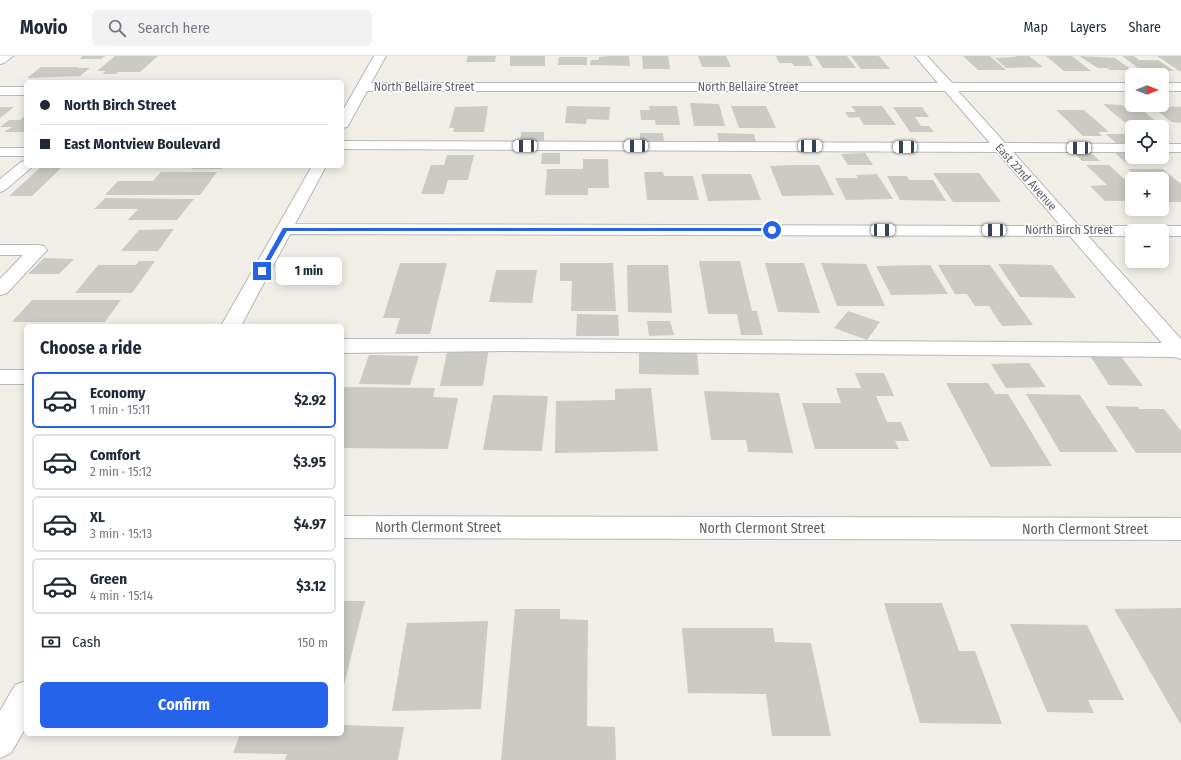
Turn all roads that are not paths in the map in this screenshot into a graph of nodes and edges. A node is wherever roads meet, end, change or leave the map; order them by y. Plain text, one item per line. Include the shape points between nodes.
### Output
1 (7, 56) edge
2 (380, 56) edge
3 (920, 56) edge
4 (0, 61) edge
5 (947, 87) junction
6 (1125, 87) edge
7 (1169, 87) edge
8 (1181, 87) edge
9 (357, 90) junction
10 (0, 91) edge
11 (24, 91) edge
12 (344, 119) edge
13 (344, 145) edge
14 (1000, 147) junction
15 (1125, 148) edge
16 (1169, 148) edge
17 (1181, 148) edge
18 (0, 152) edge
19 (24, 152) edge
20 (24, 167) edge
21 (318, 168) edge
22 (0, 187) edge
23 (285, 229) junction
24 (1074, 230) junction
25 (1181, 230) edge
26 (0, 250) edge
27 (0, 289) edge
28 (232, 324) edge
29 (344, 346) edge
30 (1180, 350) edge
31 (0, 377) edge
32 (24, 377) edge
33 (344, 527) edge
34 (1181, 529) edge
35 (24, 700) edge
36 (0, 742) edge

1 - 4 street
2 - 9 street
3 - 5 street, East 22nd Avenue
5 - 6 street, North Bellaire Street
5 - 9 street, North Bellaire Street
5 - 14 street, East 22nd Avenue
7 - 8 street
9 - 12 street
10 - 11 street
13 - 14 street
14 - 15 street
14 - 24 street, East 22nd Avenue
16 - 17 street
18 - 19 street
20 - 22 street
21 - 23 street
23 - 24 street, North Birch Street
23 - 28 street
24 - 25 street, North Birch Street
24 - 30 street, East 22nd Avenue
26 - 27 street via 38,250
29 - 30 street
31 - 32 street
33 - 34 street, North Clermont Street
35 - 36 street

